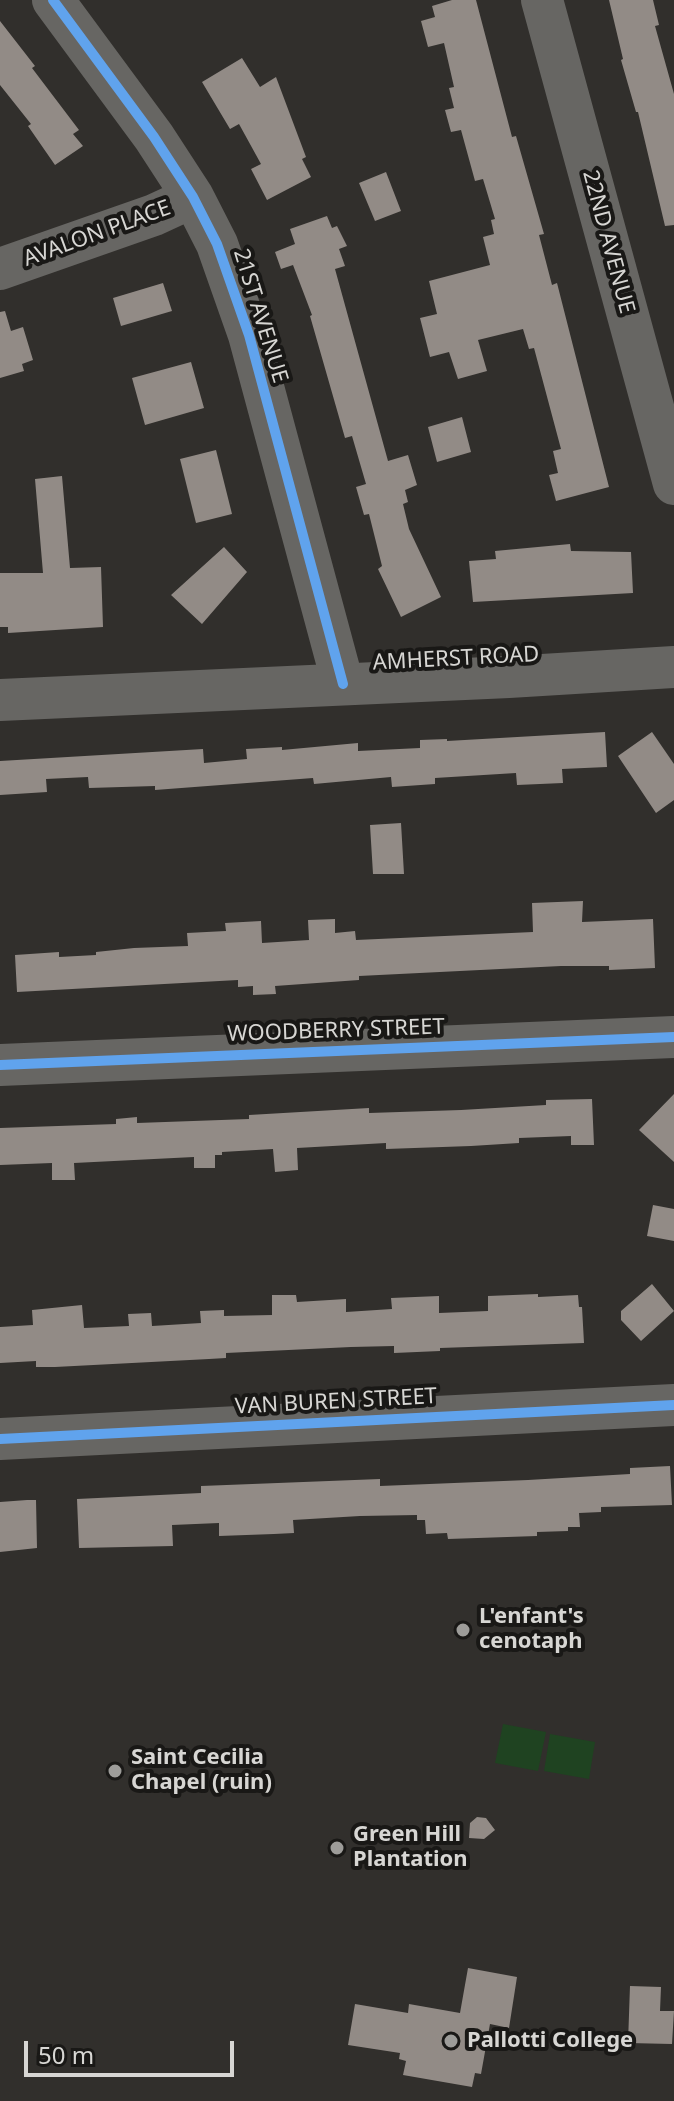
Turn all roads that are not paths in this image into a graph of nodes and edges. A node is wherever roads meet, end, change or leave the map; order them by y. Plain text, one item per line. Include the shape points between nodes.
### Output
1 (53, 0) edge
2 (542, 0) edge
3 (193, 197) junction
4 (0, 269) edge
5 (674, 484) edge
6 (674, 667) edge
7 (343, 684) junction
8 (0, 700) edge
9 (674, 1037) edge
10 (0, 1065) edge
11 (674, 1405) edge
12 (0, 1439) edge

1 - 3 street, 21ST AVENUE
2 - 5 street, 22ND AVENUE
3 - 4 street, AVALON PLACE
3 - 7 street, 21ST AVENUE via 217,244 249,335
6 - 7 street, AMHERST ROAD
7 - 8 street, AMHERST ROAD
9 - 10 street, WOODBERRY STREET
11 - 12 street, VAN BUREN STREET

